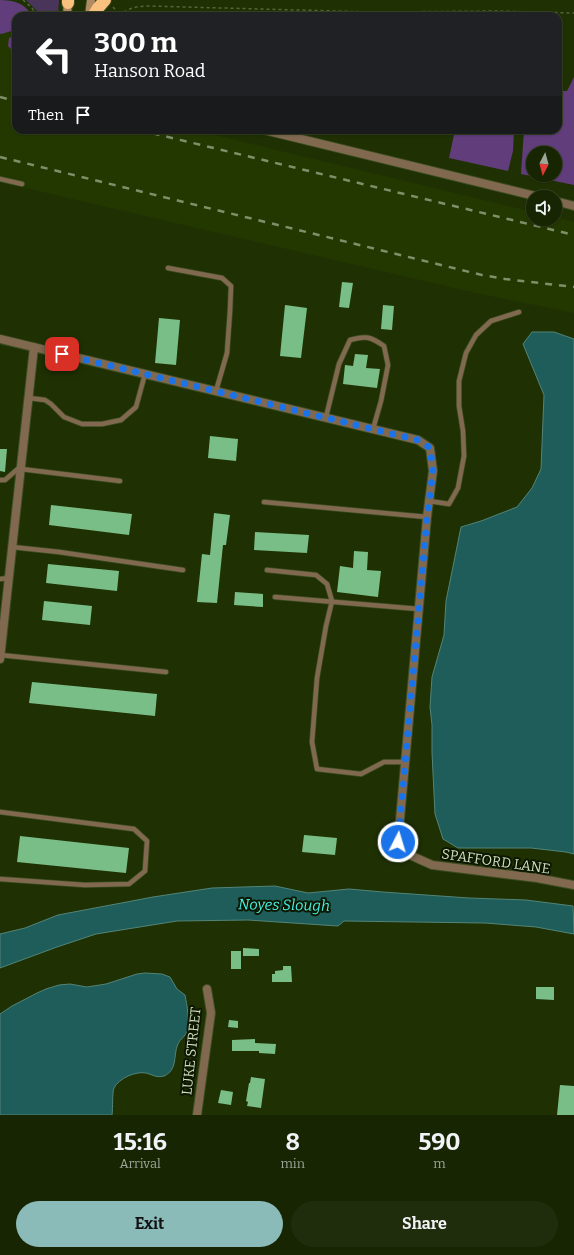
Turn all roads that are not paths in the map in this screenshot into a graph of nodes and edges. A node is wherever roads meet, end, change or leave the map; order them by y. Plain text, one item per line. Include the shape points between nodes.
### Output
1 (91, 0) edge
2 (68, 1) edge
3 (109, 2) edge
4 (67, 12) edge
5 (90, 12) edge
6 (96, 12) edge
7 (280, 134) edge
8 (0, 179) edge
9 (22, 184) dead end
10 (526, 194) edge
11 (562, 203) edge
12 (574, 206) edge
13 (168, 268) dead end
14 (519, 312) dead end
15 (0, 339) edge
16 (34, 347) junction
17 (145, 374) junction
18 (216, 391) junction
19 (29, 398) junction
20 (326, 417) junction
21 (373, 429) junction
22 (21, 467) junction
23 (0, 480) edge
24 (120, 481) dead end
25 (429, 501) junction
26 (264, 502) dead end
27 (427, 518) junction
28 (12, 547) junction
29 (183, 570) dead end
30 (267, 570) dead end
31 (9, 578) junction
32 (0, 579) edge
33 (275, 597) dead end
34 (332, 601) junction
35 (419, 609) junction
36 (0, 655) edge
37 (0, 659) edge
38 (166, 672) dead end
39 (405, 762) junction
40 (0, 812) edge
41 (0, 878) edge
42 (574, 885) edge
43 (207, 989) dead end
44 (197, 1115) edge

1 - 5 main road
2 - 4 main road
3 - 6 highway
7 - 10 street
8 - 9 lane
11 - 12 street
13 - 18 lane via 222,278 231,286 227,353
14 - 25 lane via 491,321 476,335 466,353 459,381 464,456 458,488 449,504
15 - 16 street
16 - 17 street
16 - 19 street
17 - 18 street
17 - 19 lane via 136,407 121,420 102,424 82,424 64,417 45,400
18 - 20 street
19 - 22 street
20 - 21 street
20 - 21 lane via 339,364 350,340 360,337 373,338 384,346 388,365
21 - 25 street via 418,440 430,448 433,471
22 - 23 lane via 5,480
22 - 24 lane
22 - 28 street
25 - 27 street
26 - 27 lane
27 - 35 street
28 - 29 lane
28 - 31 street
30 - 34 lane via 316,575 327,584
31 - 32 lane
31 - 36 street
33 - 34 lane
34 - 35 lane
34 - 39 lane via 317,678 312,742 317,769 361,774 384,762
35 - 39 street
36 - 37 street
36 - 38 lane
39 - 42 street, SPAFFORD LANE via 398,842 412,856 432,865
40 - 41 lane via 134,829 147,841 145,871 129,884 85,885
43 - 44 street, LUKE STREET via 211,1013

